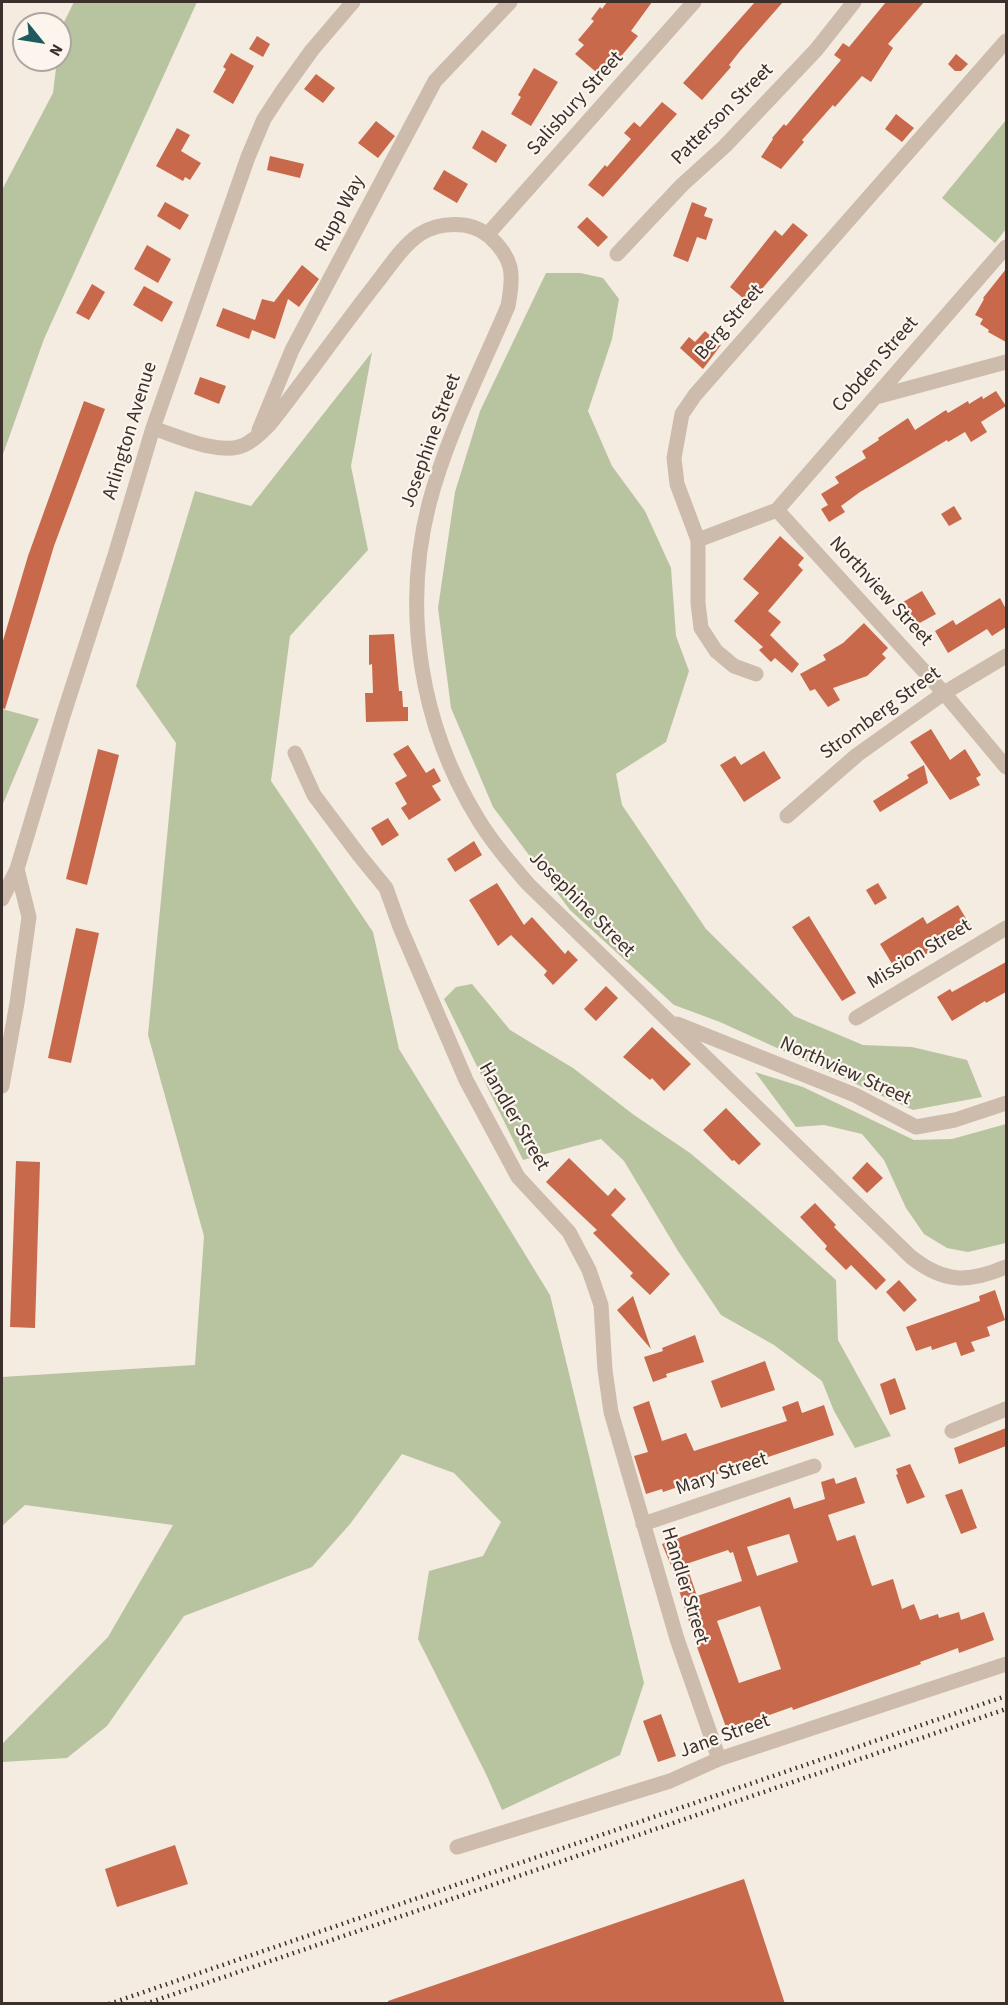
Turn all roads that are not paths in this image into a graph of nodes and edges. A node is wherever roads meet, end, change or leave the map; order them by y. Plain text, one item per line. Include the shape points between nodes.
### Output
1 (353, 2) edge
2 (510, 2) edge
3 (694, 2) edge
4 (854, 2) edge
5 (1006, 41) edge
6 (487, 235) junction
7 (1006, 247) edge
8 (617, 254) dead end
9 (1006, 362) edge
10 (876, 397) junction
11 (153, 428) junction
12 (255, 439) junction
13 (777, 510) junction
14 (698, 540) junction
15 (1006, 656) edge
16 (756, 674) dead end
17 (944, 693) junction
18 (295, 753) dead end
19 (1006, 767) edge
20 (787, 816) dead end
21 (17, 868) junction
22 (2, 899) edge
23 (1006, 928) edge
24 (856, 1018) dead end
25 (669, 1021) junction
26 (2, 1086) edge
27 (1006, 1103) edge
28 (1006, 1267) edge
29 (1006, 1409) edge
30 (952, 1431) dead end
31 (814, 1466) dead end
32 (644, 1524) junction
33 (1006, 1664) edge
34 (719, 1759) junction
35 (457, 1847) dead end

1 - 11 street, Arlington Avenue via 312,50 264,119
2 - 12 street, Rupp Way via 435,81 292,350
3 - 6 street, Salisbury Street
4 - 8 street, Patterson Street via 807,59
5 - 14 street, Berg Street via 682,414 674,458 677,484
6 - 12 street, Josephine Street via 453,224 433,227 418,236 380,278
6 - 25 street, Josephine Street via 507,257 513,279 508,306 438,476 422,538 416,624 428,698 454,775 493,840 528,884
7 - 10 street, Cobden Street
9 - 10 street
10 - 13 street, Cobden Street
11 - 12 street, Josephine Street via 228,449
11 - 21 street, Arlington Avenue
13 - 14 street
13 - 17 street, Northview Street
14 - 16 street, Berg Street via 701,628 716,651 734,666
15 - 17 street, Stromberg Street
17 - 19 street, Northview Street
17 - 20 street, Stromberg Street via 857,756
18 - 32 street, Handler Street via 314,795 386,888 465,1080 518,1176 563,1225 589,1270 601,1305 611,1412
21 - 22 street, Arlington Avenue
21 - 26 street via 29,917
23 - 24 street, Mission Street
25 - 27 street, Northview Street via 855,1095 916,1127 955,1120
25 - 28 street, Josephine Street via 922,1266 946,1277 966,1279
29 - 30 street
31 - 32 street, Mary Street
32 - 34 street, Handler Street via 677,1639
33 - 34 street, Jane Street
34 - 35 street, Jane Street via 670,1781

